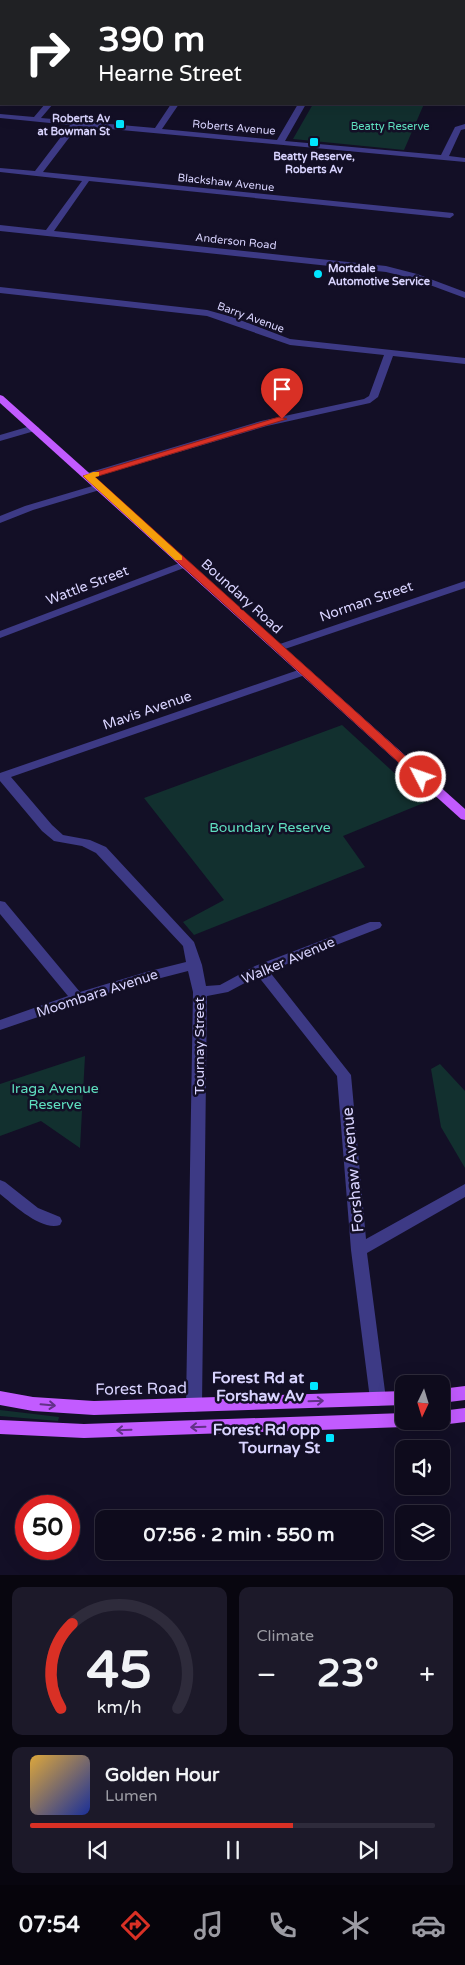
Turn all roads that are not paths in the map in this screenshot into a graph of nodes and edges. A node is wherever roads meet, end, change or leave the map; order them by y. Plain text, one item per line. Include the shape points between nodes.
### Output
1 (48, 105) edge
2 (174, 105) edge
3 (301, 105) edge
4 (0, 116) edge
5 (36, 119) junction
6 (76, 123) junction
7 (465, 126) edge
8 (157, 130) junction
9 (280, 142) junction
10 (444, 158) junction
11 (465, 160) edge
12 (0, 170) edge
13 (37, 174) junction
14 (87, 179) junction
15 (450, 215) dead end
16 (0, 228) edge
17 (48, 233) junction
18 (0, 290) edge
19 (465, 295) edge
20 (389, 353) junction
21 (465, 361) edge
22 (0, 398) edge
23 (34, 428) junction
24 (0, 438) edge
25 (88, 476) junction
26 (99, 486) junction
27 (0, 520) edge
28 (185, 564) junction
29 (465, 584) edge
30 (0, 635) edge
31 (278, 648) junction
32 (304, 672) junction
33 (1, 776) edge
34 (465, 816) edge
35 (0, 905) edge
36 (374, 926) dead end
37 (195, 965) junction
38 (260, 969) junction
39 (200, 992) junction
40 (77, 998) junction
41 (0, 1025) edge
42 (0, 1186) edge
43 (465, 1190) edge
44 (54, 1221) dead end
45 (359, 1250) junction
46 (465, 1393) edge
47 (450, 1395) edge
48 (0, 1398) edge
49 (395, 1398) edge
50 (378, 1399) junction
51 (194, 1405) junction
52 (465, 1415) edge
53 (450, 1417) edge
54 (395, 1420) edge
55 (0, 1427) edge

1 - 5 street
2 - 8 street
3 - 9 street
4 - 5 street, Roberts Avenue
5 - 6 street, Roberts Avenue
6 - 8 street, Roberts Avenue
6 - 13 street
7 - 10 street via 458,129
8 - 9 street, Roberts Avenue
9 - 10 street, Roberts Avenue
10 - 11 street, Roberts Avenue
12 - 13 street, Blackshaw Avenue
13 - 14 street, Blackshaw Avenue
14 - 15 street, Blackshaw Avenue
14 - 17 street
16 - 17 street, Anderson Road
17 - 19 street, Anderson Road via 386,268
18 - 20 street, Barry Avenue via 207,313 232,319 282,340
20 - 21 street, Barry Avenue
20 - 25 street via 373,397 367,400 265,423
22 - 23 main road, Boundary Road
23 - 24 street
23 - 25 main road, Boundary Road
25 - 26 main road, Boundary Road
26 - 27 street
26 - 28 main road, Boundary Road
28 - 30 street, Wattle Street
28 - 31 main road, Boundary Road
29 - 31 street, Norman Street
31 - 32 main road, Boundary Road
32 - 33 street, Mavis Avenue
32 - 34 main road, Boundary Road
33 - 37 street, Tournay Street via 59,838 101,850 189,945
35 - 40 street
36 - 38 street, Walker Avenue
37 - 39 street, Tournay Street
37 - 40 street, Moombara Avenue
38 - 39 street, Walker Avenue via 223,989
38 - 45 street, Forshaw Avenue via 344,1075
39 - 51 street, Tournay Street
40 - 41 street, Moombara Avenue
42 - 44 street via 33,1212
43 - 45 street
45 - 50 street, Forshaw Avenue
46 - 47 main road
48 -> 51 main road, Forest Road via 71,1407
49 - 50 main road, Forest Road
51 -> 50 main road, Forest Road
52 - 53 main road
54 -> 55 main road via 84,1431

